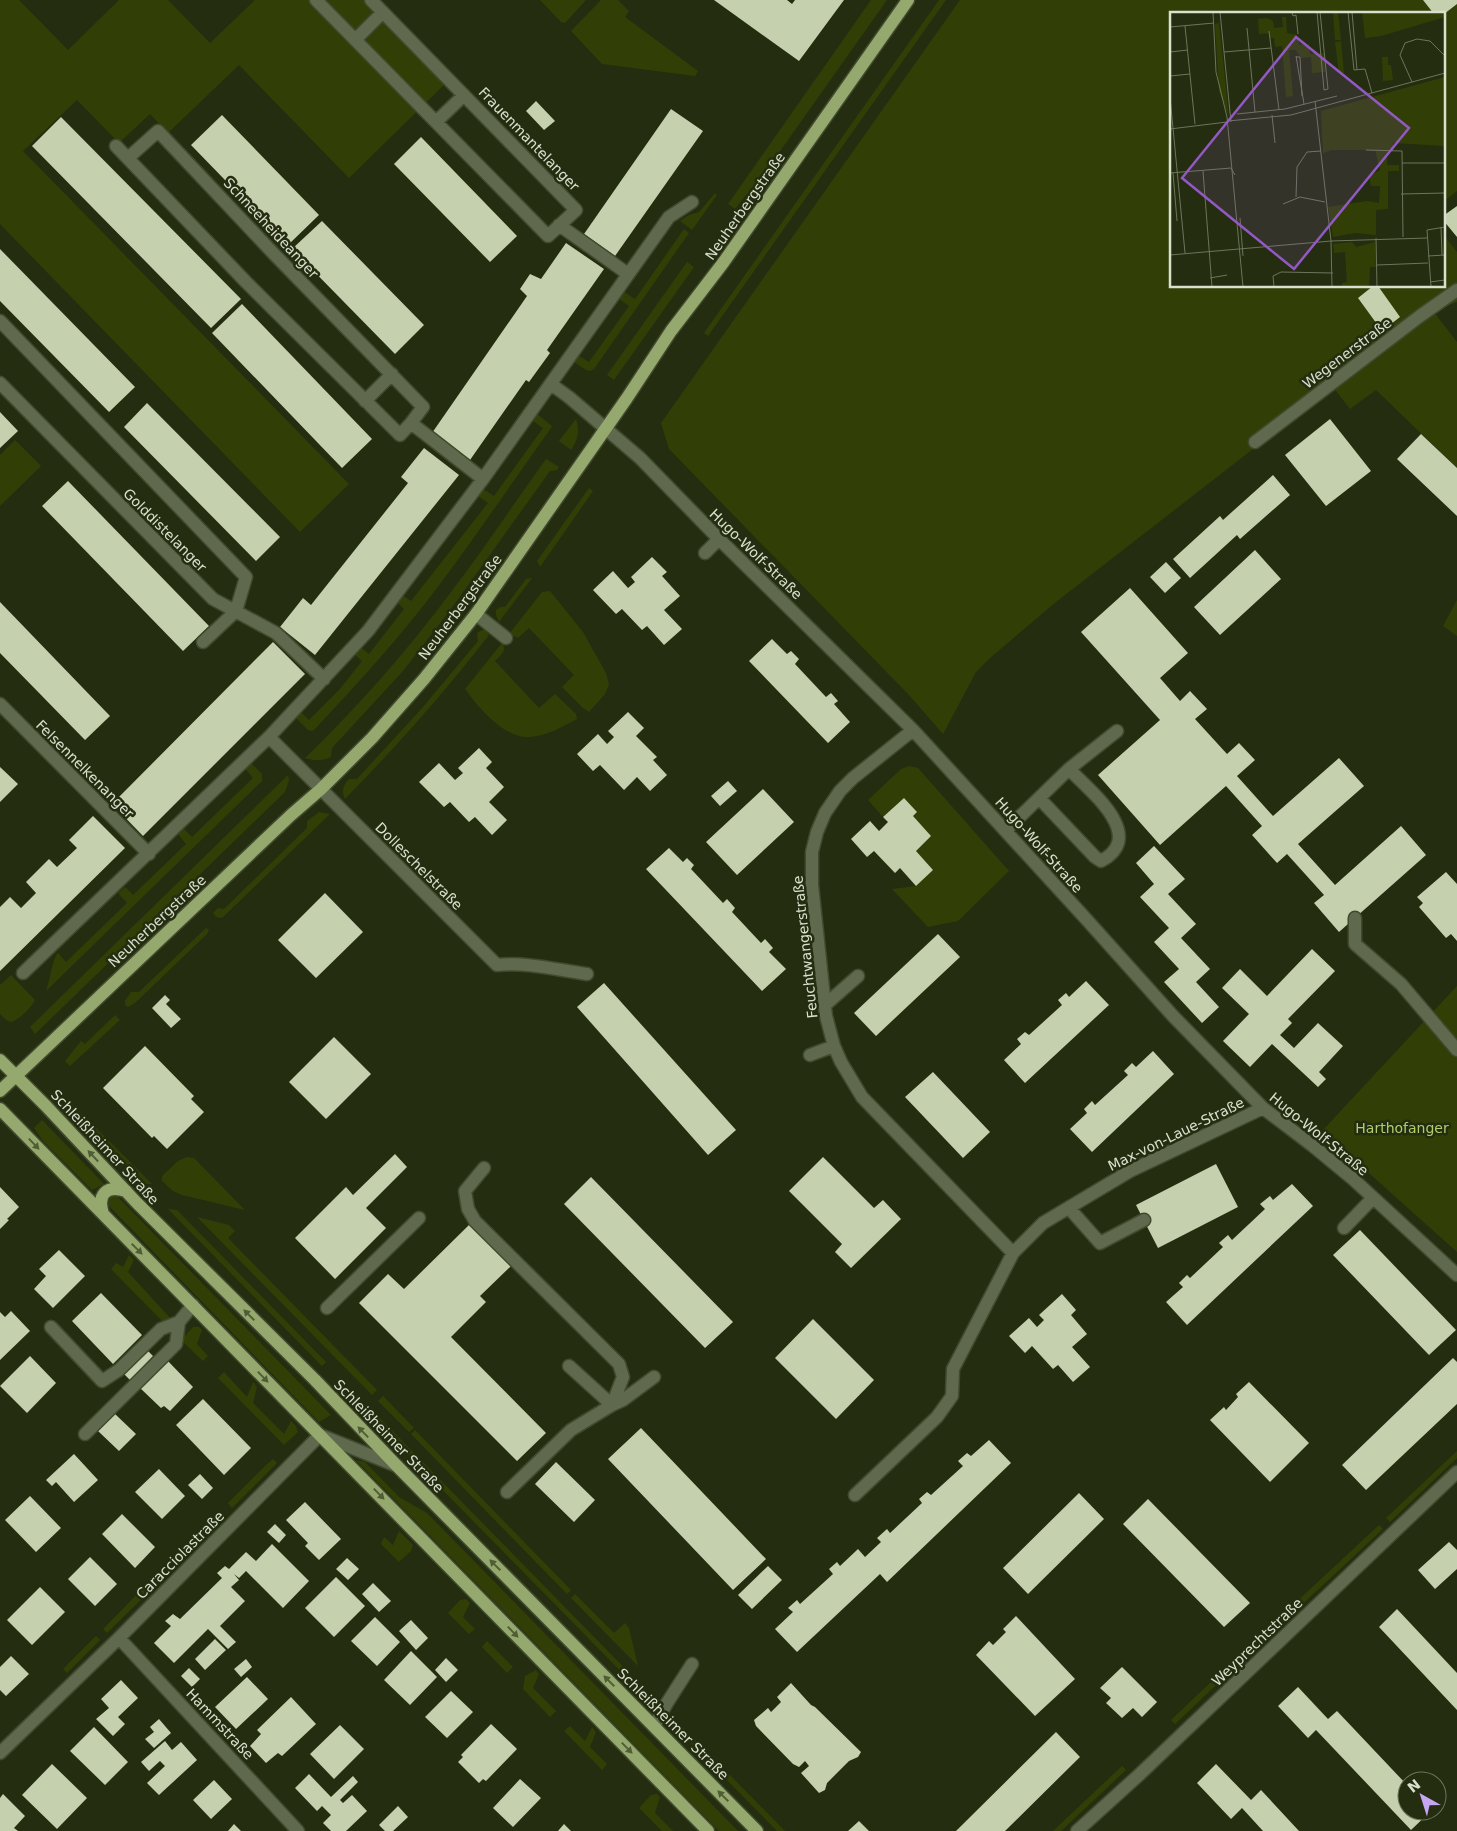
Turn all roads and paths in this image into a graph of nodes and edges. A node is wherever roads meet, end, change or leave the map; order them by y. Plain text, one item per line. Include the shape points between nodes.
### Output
1 (316, 0) edge
2 (371, 0) edge
3 (908, 0) edge
4 (383, 12) junction
5 (355, 40) junction
6 (464, 95) junction
7 (436, 122) junction
8 (116, 146) dead end
9 (128, 158) junction
10 (692, 202) dead end
11 (559, 225) junction
12 (628, 274) junction
13 (1457, 290) edge
14 (0, 321) edge
15 (392, 374) junction
16 (0, 383) edge
17 (551, 384) junction
18 (365, 401) junction
19 (411, 422) junction
20 (605, 429) junction
21 (1256, 442) dead end
22 (483, 479) junction
23 (719, 539) junction
24 (705, 553) dead end
25 (236, 612) junction
26 (476, 614) junction
27 (506, 638) dead end
28 (203, 642) dead end
29 (324, 680) junction
30 (0, 704) edge
31 (913, 730) junction
32 (1117, 731) dead end
33 (270, 738) junction
34 (1069, 769) junction
35 (321, 789) junction
36 (1039, 798) junction
37 (1006, 830) junction
38 (149, 854) junction
39 (1355, 918) dead end
40 (24, 973) dead end
41 (587, 974) dead end
42 (858, 976) dead end
43 (825, 1005) junction
44 (834, 1046) junction
45 (1457, 1050) edge
46 (810, 1055) dead end
47 (0, 1060) edge
48 (16, 1075) junction
49 (0, 1091) edge
50 (1263, 1108) junction
51 (0, 1109) edge
52 (484, 1168) dead end
53 (126, 1191) junction
54 (1373, 1198) junction
55 (1069, 1208) junction
56 (103, 1214) junction
57 (419, 1218) dead end
58 (1144, 1220) dead end
59 (1344, 1228) dead end
60 (1013, 1254) junction
61 (1457, 1275) edge
62 (193, 1305) junction
63 (327, 1308) dead end
64 (179, 1322) junction
65 (51, 1327) dead end
66 (569, 1366) dead end
67 (654, 1377) dead end
68 (612, 1405) junction
69 (85, 1434) dead end
70 (320, 1435) junction
71 (397, 1466) junction
72 (1457, 1472) edge
73 (507, 1492) dead end
74 (856, 1495) dead end
75 (119, 1638) junction
76 (692, 1664) dead end
77 (654, 1726) junction
78 (0, 1753) edge
79 (298, 1831) edge
80 (708, 1831) edge
81 (757, 1831) edge
82 (1077, 1831) edge

1 - 5 street
2 - 4 street, Frauenmantelanger
3 - 20 main road, Neuherbergstraße via 723,264 671,331
4 - 5 street
4 - 6 street, Frauenmantelanger
5 - 7 street
6 - 7 street, Frauenmantelanger
6 - 11 street, Frauenmantelanger via 576,210
7 - 11 street via 548,236
8 - 9 street
9 - 15 street, Schneeheideanger via 158,131
9 - 18 street
10 - 12 street via 669,217
11 - 12 street
12 - 17 street
13 - 21 street, Wegenerstraße
14 - 25 street via 246,577
15 - 18 street
15 - 19 street, Schneeheideanger via 423,407
16 - 25 street, Golddistelanger via 213,599
17 - 20 street
17 - 22 street
18 - 19 street via 400,435
19 - 22 street
20 - 23 street, Hugo-Wolf-Straße via 640,458
20 - 26 main road, Neuherbergstraße
22 - 29 street via 368,631
23 - 24 street
23 - 31 street, Hugo-Wolf-Straße
25 - 28 street
25 - 29 street, Golddistelanger via 276,633
26 - 27 street
26 - 35 main road, Neuherbergstraße via 372,738
29 - 33 street
30 - 38 street, Felsennelkenanger
31 - 37 street, Hugo-Wolf-Straße
31 - 43 street, Feuchtwangerstraße via 840,791 817,832 812,852 812,885
32 - 34 street
33 - 35 street
33 - 38 street
34 - 36 street
34 - 36 street via 1108,809 1118,826 1118,846 1112,856 1101,861 1095,857
35 - 41 street, Dolleschelstraße via 498,965 529,964
35 - 48 main road, Neuherbergstraße
36 - 37 street
37 - 50 street, Hugo-Wolf-Straße via 1172,1016
38 - 40 street
39 - 45 street via 1355,944 1401,984
42 - 43 street
43 - 44 street, Feuchtwangerstraße
44 - 46 street
44 - 60 street, Feuchtwangerstraße via 862,1097
47 - 48 main road, Schleißheimer Straße
48 - 49 main road, Neuherbergstraße
53 -> 48 main road, Schleißheimer Straße
50 - 54 street, Hugo-Wolf-Straße
50 - 55 street, Max-von-Laue-Straße via 1130,1171
51 -> 56 main road
52 - 68 street via 465,1191 468,1209 475,1221 619,1364 623,1377
53 - 56 main road via 117,1189 104,1193 100,1200
71 -> 53 main road, Schleißheimer Straße
54 - 59 street
54 - 61 street, Hugo-Wolf-Straße
55 - 58 street via 1100,1243
55 - 60 street, Max-von-Laue-Straße via 1043,1223
56 -> 62 main road
57 - 63 street
60 - 74 street, Max-von-Laue-Straße via 953,1369 952,1396 937,1417
62 - 64 street
62 -> 70 main road
64 - 65 street via 161,1329 119,1370 102,1381
64 - 69 street via 176,1344
66 - 68 street
67 - 68 street
68 - 73 street via 571,1430
70 - 71 street
70 - 75 street, Caracciolastraße
70 -> 80 main road
77 -> 71 main road, Schleißheimer Straße
72 - 82 street, Weyprechtstraße
75 - 78 street, Caracciolastraße
75 - 79 street, Hammstraße
76 - 77 street
81 -> 77 main road, Schleißheimer Straße

